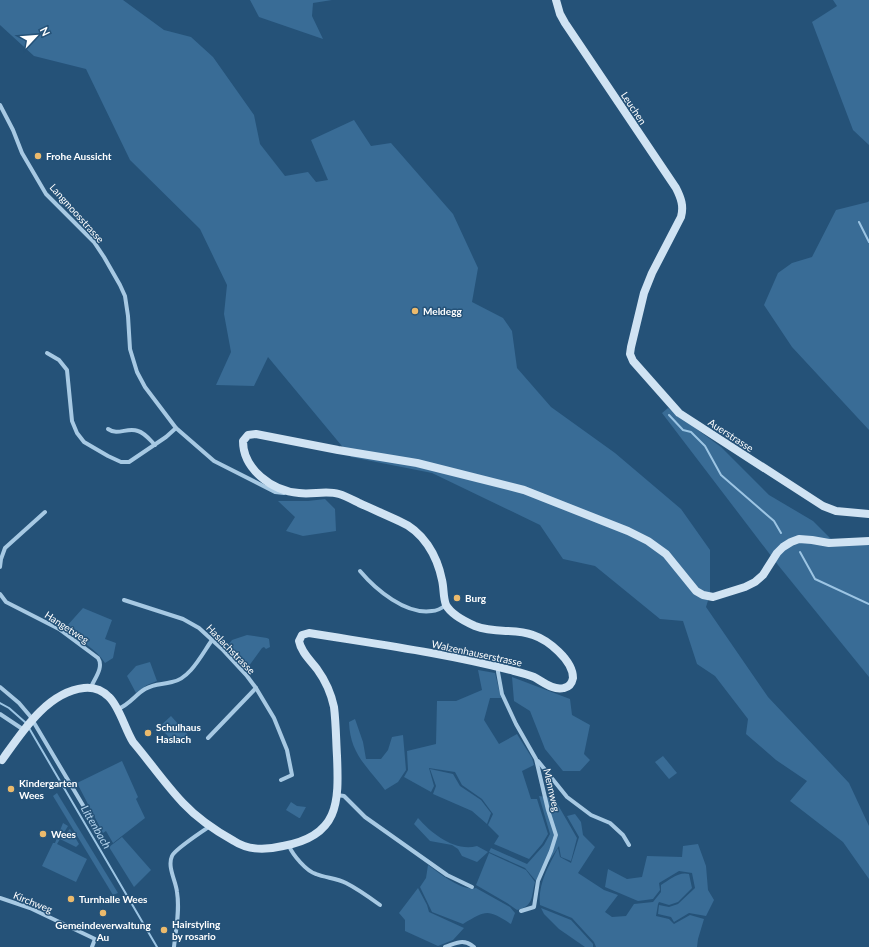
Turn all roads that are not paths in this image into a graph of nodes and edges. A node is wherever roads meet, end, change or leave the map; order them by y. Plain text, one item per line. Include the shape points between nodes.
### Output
1 (556, 0) edge
2 (0, 105) edge
3 (636, 325) joint
4 (47, 353) dead end
5 (176, 428) junction
6 (108, 429) dead end
7 (155, 445) junction
8 (288, 490) junction
9 (45, 512) dead end
10 (869, 514) edge
11 (869, 541) edge
12 (0, 567) edge
13 (360, 571) dead end
14 (0, 594) edge
15 (124, 600) dead end
16 (446, 605) junction
17 (212, 640) junction
18 (498, 667) junction
19 (0, 687) edge
20 (91, 687) junction
21 (256, 688) junction
22 (117, 709) junction
23 (0, 714) edge
24 (28, 725) junction
25 (208, 738) dead end
26 (536, 759) junction
27 (1, 761) edge
28 (282, 780) dead end
29 (338, 795) junction
30 (84, 807) dead end
31 (210, 825) junction
32 (629, 845) dead end
33 (289, 846) junction
34 (472, 887) dead end
35 (0, 898) edge
36 (380, 905) dead end
37 (522, 911) dead end
38 (92, 947) edge
39 (174, 947) edge
40 (445, 947) edge
41 (474, 947) edge

1 - 3 street, Leuchen via 565,23 676,188 682,202 683,211 652,273
2 - 5 street, Langmoosstrasse via 22,153 46,194 94,242 120,285 125,296 130,349 137,372 145,387
3 - 10 street, Auerstrasse via 630,347 633,361 679,413 823,506 836,511
4 - 7 street via 59,360 67,370 72,421 84,442 121,462 129,462
5 - 7 street
5 - 8 street, Langmoosstrasse via 214,461 275,492 284,494
6 - 7 street via 115,433 130,429 139,431
8 - 11 street via 260,476 252,467 243,449 248,435 256,434 417,463 524,490 648,541 666,554 696,591 713,596 755,582 763,576 783,546 799,539 829,543
8 - 16 street via 299,493 338,494 404,523 421,535 439,564
9 - 12 street via 5,548
13 - 16 street via 370,584 406,608 431,612
14 - 20 street, Hangetweg via 6,602 59,629 98,658 101,666
15 - 17 street, Haslachstrasse via 183,619 199,628
16 - 18 street, Walzenhauserstrasse via 457,616 474,626 488,630 518,632 545,641 566,660 573,680 570,686 558,689 533,677
17 - 21 street, Haslachstrasse
17 - 22 street via 182,679 157,684 144,690 128,704
18 - 26 street, Mennweg via 502,694
18 - 29 street, Walzenhauserstrasse via 410,649 310,633 302,635 300,645 325,683 333,702
19 - 24 street via 19,703
20 - 22 street, Walzenhauserstrasse via 102,691
20 - 24 street via 60,695
21 - 25 street, Haslachstrasse
21 - 28 street, Haslachstrasse via 274,718 287,750 292,775
22 - 31 street, Walzenhauserstrasse via 133,742 183,803
23 - 24 street
24 - 27 street
24 - 30 street
26 - 32 street via 567,797 591,815 610,823
26 - 37 street, Mennweg via 556,835 538,881 534,907
29 - 33 street, Walzenhauserstrasse via 331,818 325,827 318,834
29 - 34 street via 344,796 365,817 447,875
31 - 33 street, Walzenhauserstrasse via 234,842 254,849
31 - 39 street via 172,855 170,864 179,907
33 - 36 street via 314,874 346,883
35 - 38 street, Kirchweg via 30,908 95,938
40 - 41 street via 468,942

